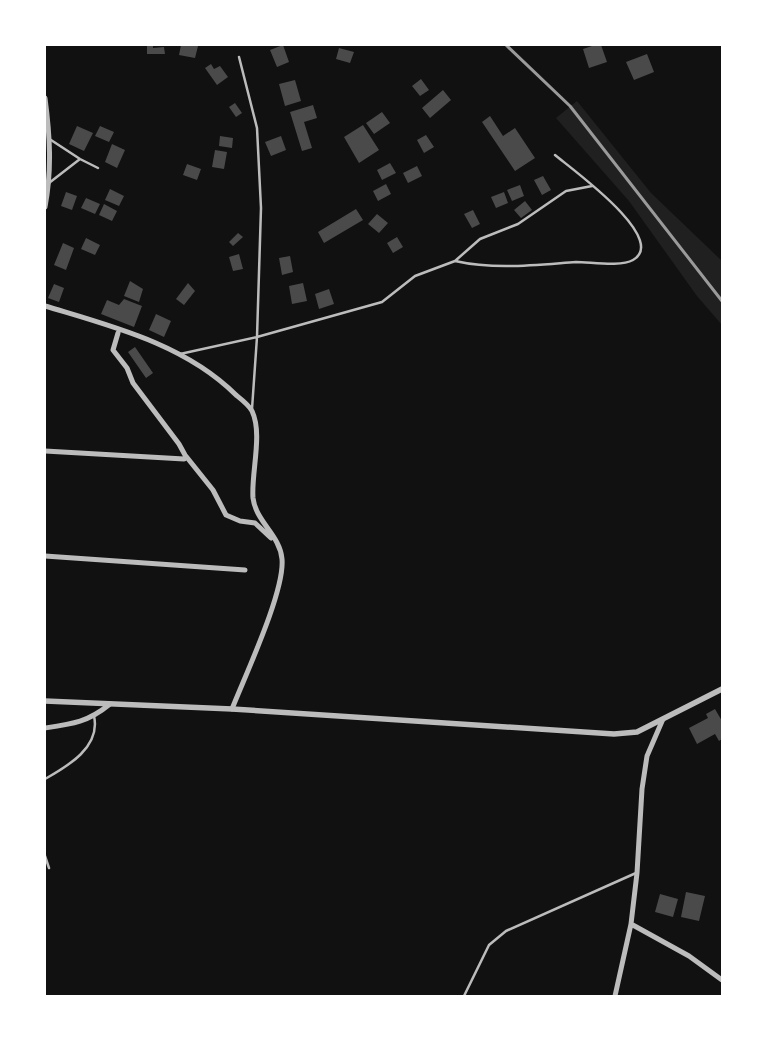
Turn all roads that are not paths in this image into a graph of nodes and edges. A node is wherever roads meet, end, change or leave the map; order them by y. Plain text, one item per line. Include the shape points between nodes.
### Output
1 (239, 57) dead end
2 (45, 98) edge
3 (51, 140) junction
4 (555, 154) dead end
5 (80, 159) junction
6 (98, 168) dead end
7 (49, 183) junction
8 (592, 186) junction
9 (45, 207) edge
10 (455, 261) junction
11 (45, 306) edge
12 (118, 333) dead end
13 (257, 337) junction
14 (179, 354) junction
15 (252, 410) junction
16 (45, 451) edge
17 (184, 459) dead end
18 (276, 541) junction
19 (45, 556) edge
20 (245, 570) dead end
21 (722, 688) edge
22 (45, 700) edge
23 (110, 704) junction
24 (232, 710) junction
25 (94, 716) junction
26 (662, 719) junction
27 (45, 728) edge
28 (45, 779) edge
29 (45, 856) edge
30 (49, 868) dead end
31 (637, 873) junction
32 (631, 924) junction
33 (722, 980) edge
34 (464, 996) edge
35 (615, 996) edge

1 - 13 lane via 256,128 261,208
2 - 3 street
3 - 5 lane
3 - 7 street
4 - 8 lane
5 - 6 lane
5 - 7 lane
7 - 9 street
8 - 10 lane via 566,191 518,224 480,239
8 - 10 lane via 613,203 636,230 640,253 635,260 626,263 492,267
10 - 13 lane via 415,276 382,302
11 - 14 street via 134,333
12 - 18 street via 113,350 117,357 213,490 226,515 255,523
13 - 14 lane
13 - 15 lane
14 - 15 street via 227,385
15 - 18 street via 256,426 253,499 259,517
16 - 17 street
18 - 24 street via 282,558 278,589
19 - 20 street
21 - 26 street
22 - 23 street
23 - 24 street
23 - 25 street
24 - 26 street via 614,734 637,732
25 - 27 street via 74,724
25 - 28 lane via 96,726 87,748 61,771
26 - 31 street via 647,756
29 - 30 lane
31 - 32 street
31 - 34 lane via 506,931 489,945
32 - 33 street via 689,956
32 - 35 street

